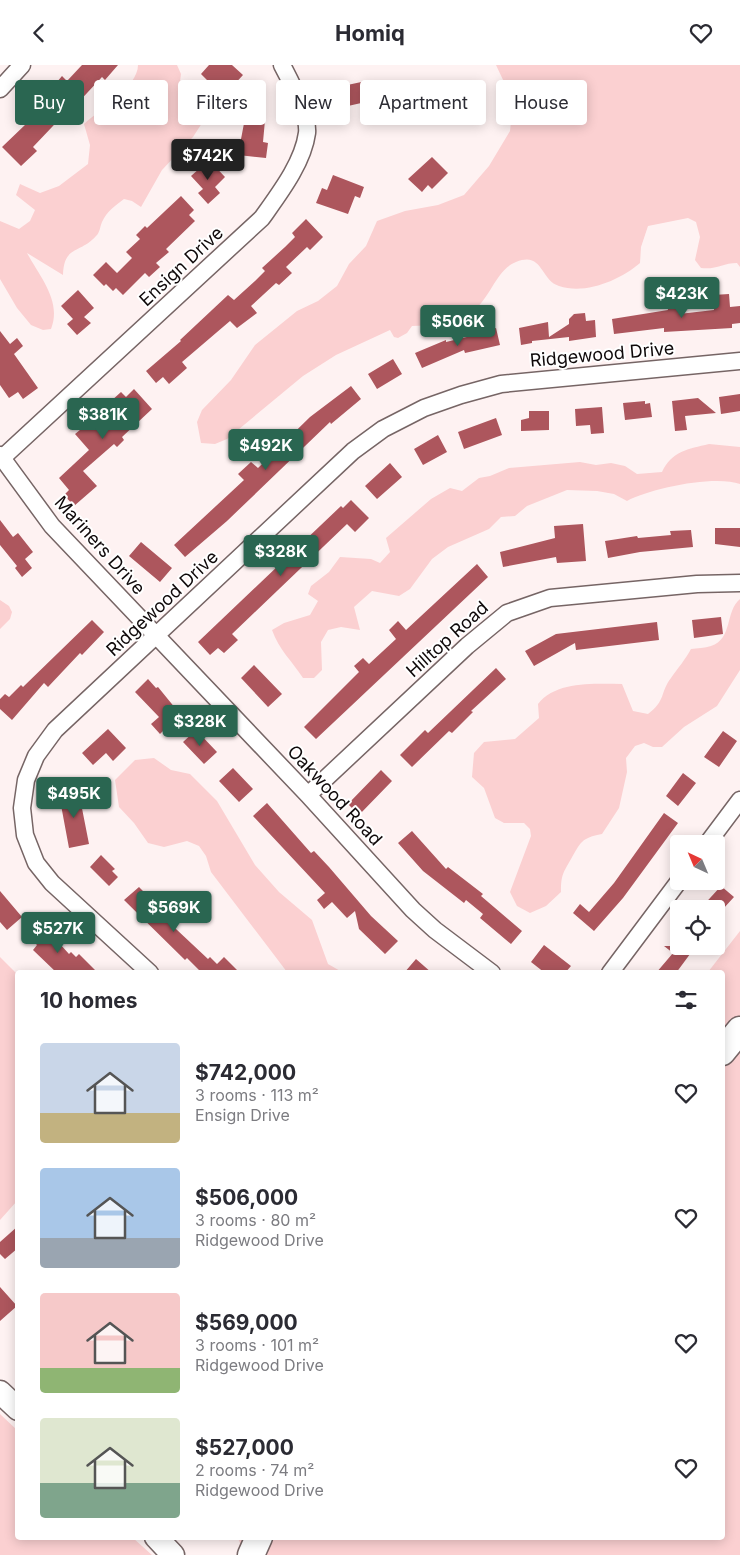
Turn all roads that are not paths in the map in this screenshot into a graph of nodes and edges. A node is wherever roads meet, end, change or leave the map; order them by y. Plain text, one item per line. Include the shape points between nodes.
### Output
1 (22, 65) edge
2 (282, 65) edge
3 (0, 89) edge
4 (740, 361) edge
5 (1, 456) edge
6 (740, 583) edge
7 (156, 636) junction
8 (308, 795) junction
9 (740, 799) edge
10 (714, 835) edge
11 (672, 890) edge
12 (147, 970) edge
13 (488, 970) edge
14 (612, 970) edge
15 (740, 1030) edge
16 (725, 1048) edge
17 (0, 1392) edge
18 (15, 1406) edge
19 (159, 1540) edge
20 (258, 1540) edge
21 (174, 1555) edge
22 (251, 1555) edge

1 - 3 street
2 - 5 street, Ensign Drive via 297,95 307,132 291,177 267,211
4 - 7 street, Ridgewood Drive via 501,384 424,409 383,429 352,451
5 - 7 street, Mariners Drive via 52,526
6 - 8 street, Hilltop Road via 697,583 550,598 507,613 467,645
7 - 8 street, Oakwood Road
7 - 12 street, Ridgewood Drive via 55,730 36,756 26,780 22,808 25,835 36,863 52,883
8 - 13 street, Oakwood Road via 413,910
9 - 10 street
11 - 14 street
15 - 16 main road
17 - 18 street
19 - 21 street
20 - 22 main road

